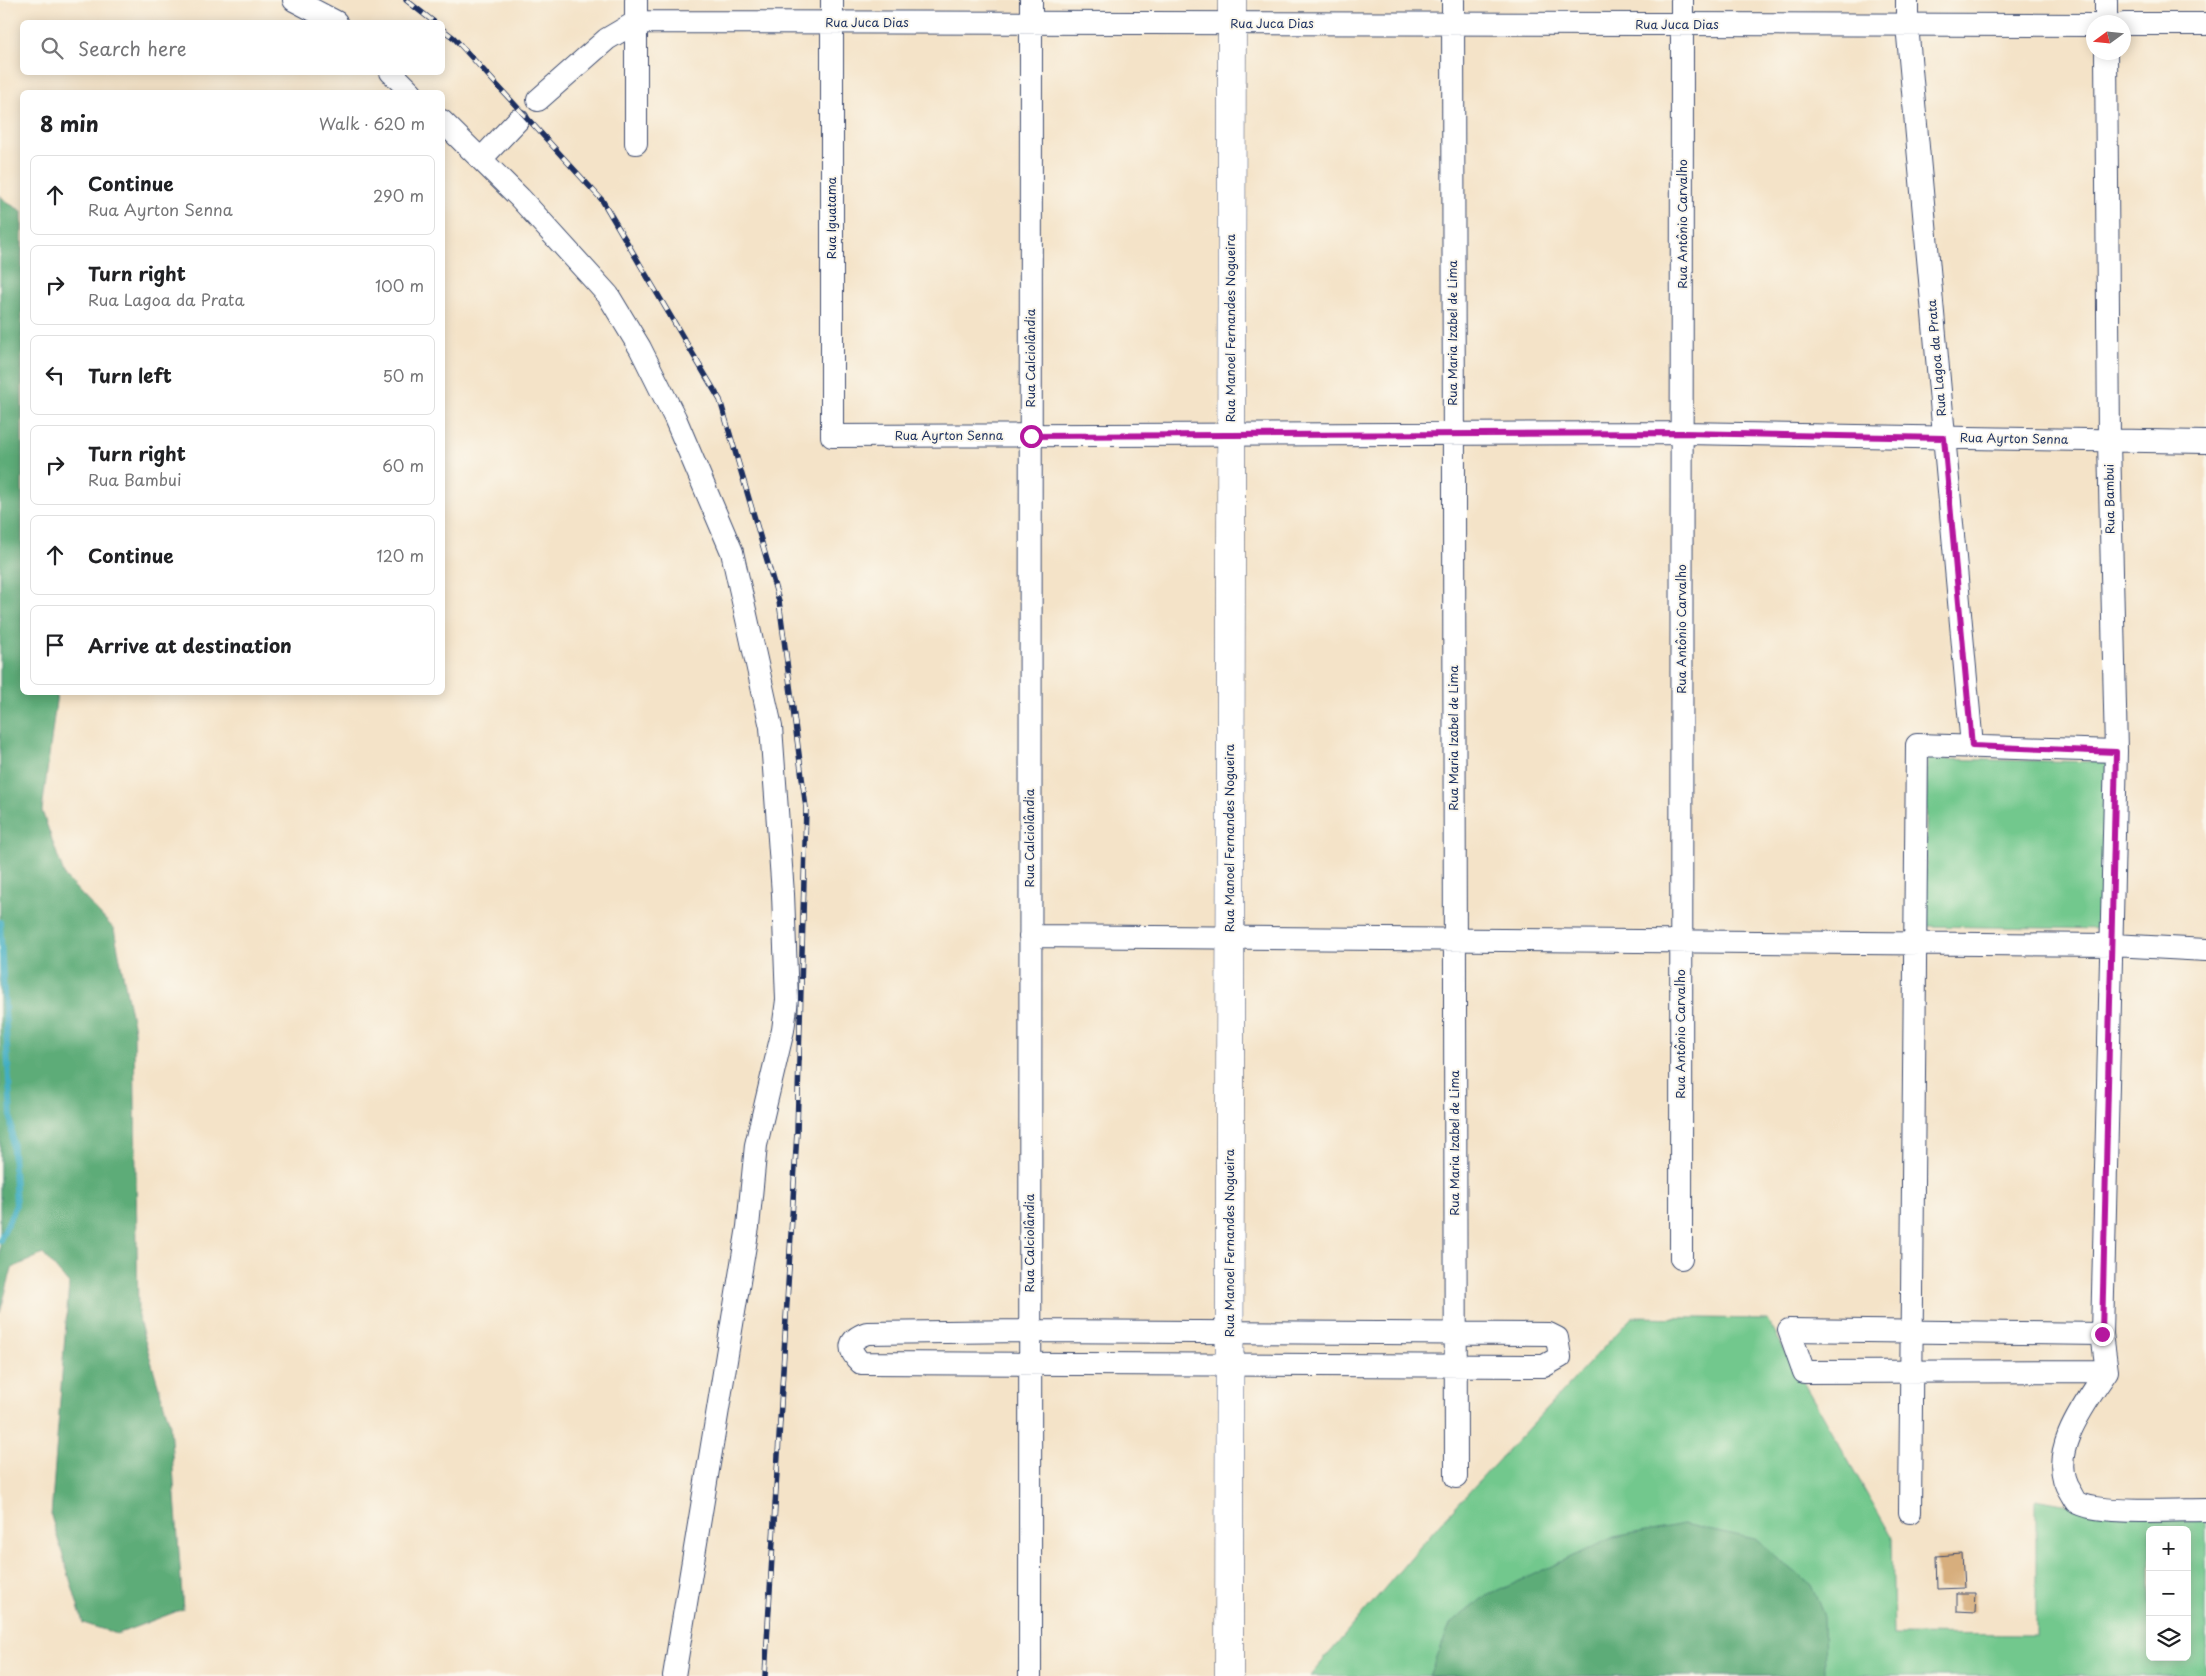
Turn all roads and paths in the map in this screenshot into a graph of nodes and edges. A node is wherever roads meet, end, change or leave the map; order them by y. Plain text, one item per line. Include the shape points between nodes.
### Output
1 (294, 0) edge
2 (832, 0) edge
3 (1031, 0) edge
4 (1453, 0) edge
5 (1682, 0) edge
6 (1907, 0) edge
7 (2106, 0) edge
8 (636, 11) edge
9 (1232, 12) edge
10 (2106, 15) edge
11 (332, 20) edge
12 (832, 22) junction
13 (1031, 23) junction
14 (1453, 24) junction
15 (2131, 24) edge
16 (2206, 24) edge
17 (1682, 25) junction
18 (1907, 25) junction
19 (2086, 25) edge
20 (2106, 60) edge
21 (394, 75) edge
22 (409, 90) edge
23 (538, 100) dead end
24 (518, 120) dead end
25 (445, 124) edge
26 (636, 143) dead end
27 (481, 159) junction
28 (1683, 433) junction
29 (1453, 434) junction
30 (1231, 435) junction
31 (832, 436) joint
32 (1031, 436) junction
33 (1944, 438) junction
34 (2109, 440) junction
35 (2206, 442) edge
36 (1972, 746) junction
37 (2116, 752) junction
38 (1030, 936) junction
39 (1230, 938) junction
40 (1454, 940) junction
41 (1682, 942) junction
42 (1915, 944) junction
43 (2113, 945) junction
44 (2206, 950) edge
45 (1681, 1258) dead end
46 (1030, 1331) junction
47 (1912, 1331) junction
48 (1230, 1332) junction
49 (1456, 1334) junction
50 (2102, 1334) junction
51 (1030, 1363) junction
52 (1230, 1364) junction
53 (1456, 1364) junction
54 (2107, 1371) junction
55 (1911, 1372) junction
56 (1456, 1477) dead end
57 (2206, 1510) edge
58 (1910, 1512) dead end
59 (674, 1676) edge
60 (1030, 1676) edge
61 (1230, 1676) edge

1 - 11 street
2 - 12 street, Rua Iguatama
3 - 13 street, Rua Calciolândia
4 - 14 street, Rua Maria Izabel de Lima
5 - 17 street, Rua Antônio Carvalho
6 - 18 street, Rua Lagoa da Prata
7 - 10 street
8 - 12 street, Rua Juca Dias
8 - 23 street
8 - 26 street
9 - 13 street, Rua Juca Dias
9 - 14 street, Rua Juca Dias
9 - 30 street, Rua Manoel Fernandes Nogueira
12 - 13 street, Rua Juca Dias
12 - 31 street, Rua Iguatama
13 - 32 street, Rua Calciolândia
14 - 17 street, Rua Juca Dias
14 - 29 street, Rua Maria Izabel de Lima
15 - 16 street
17 - 18 street, Rua Juca Dias
17 - 28 street, Rua Antônio Carvalho
18 - 19 street, Rua Juca Dias
18 - 33 street, Rua Lagoa da Prata
20 - 34 street, Rua Bambui
21 - 22 street
24 - 27 street
25 - 27 street
27 - 59 street via 608,295 640,348 675,418 732,552 771,727 787,1000 756,1145 748,1227
28 - 29 street, Rua Ayrton Senna
28 - 33 street, Rua Ayrton Senna
28 - 41 street, Rua Antônio Carvalho
29 - 30 street, Rua Ayrton Senna
29 - 40 street, Rua Maria Izabel de Lima
30 - 32 street, Rua Ayrton Senna
30 - 39 street, Rua Manoel Fernandes Nogueira
31 - 32 street, Rua Ayrton Senna
32 - 38 street, Rua Calciolândia
33 - 34 street, Rua Ayrton Senna
33 - 36 street, Rua Lagoa da Prata
34 - 35 street, Rua Ayrton Senna
34 - 37 street, Rua Bambui
36 - 37 street
36 - 42 street via 1917,745
37 - 43 street, Rua Bambui
38 - 39 street
38 - 46 street, Rua Calciolândia
39 - 40 street
39 - 48 street, Rua Manoel Fernandes Nogueira
40 - 41 street
40 - 49 street, Rua Maria Izabel de Lima
41 - 42 street
41 - 45 street, Rua Antônio Carvalho
42 - 43 street
42 - 47 street
43 - 44 street
43 - 50 street, Rua Bambui
46 - 48 street
46 - 51 street, Rua Calciolândia
46 - 51 street via 867,1332 856,1336 852,1342 852,1350 861,1363
47 - 50 street
47 - 55 street
47 - 55 street via 1788,1330 1804,1372
48 - 49 street
48 - 52 street, Rua Manoel Fernandes Nogueira
49 - 53 street, Rua Maria Izabel de Lima
49 - 53 street via 1549,1334 1557,1338 1560,1357 1544,1366
50 - 54 street, Rua Bambui
51 - 52 street
51 - 60 street, Rua Calciolândia
52 - 53 street
52 - 61 street, Rua Manoel Fernandes Nogueira
53 - 56 street, Rua Maria Izabel de Lima
54 - 55 street
54 - 57 street via 2086,1402 2064,1445 2061,1466 2064,1483 2076,1502 2103,1510
55 - 58 street

